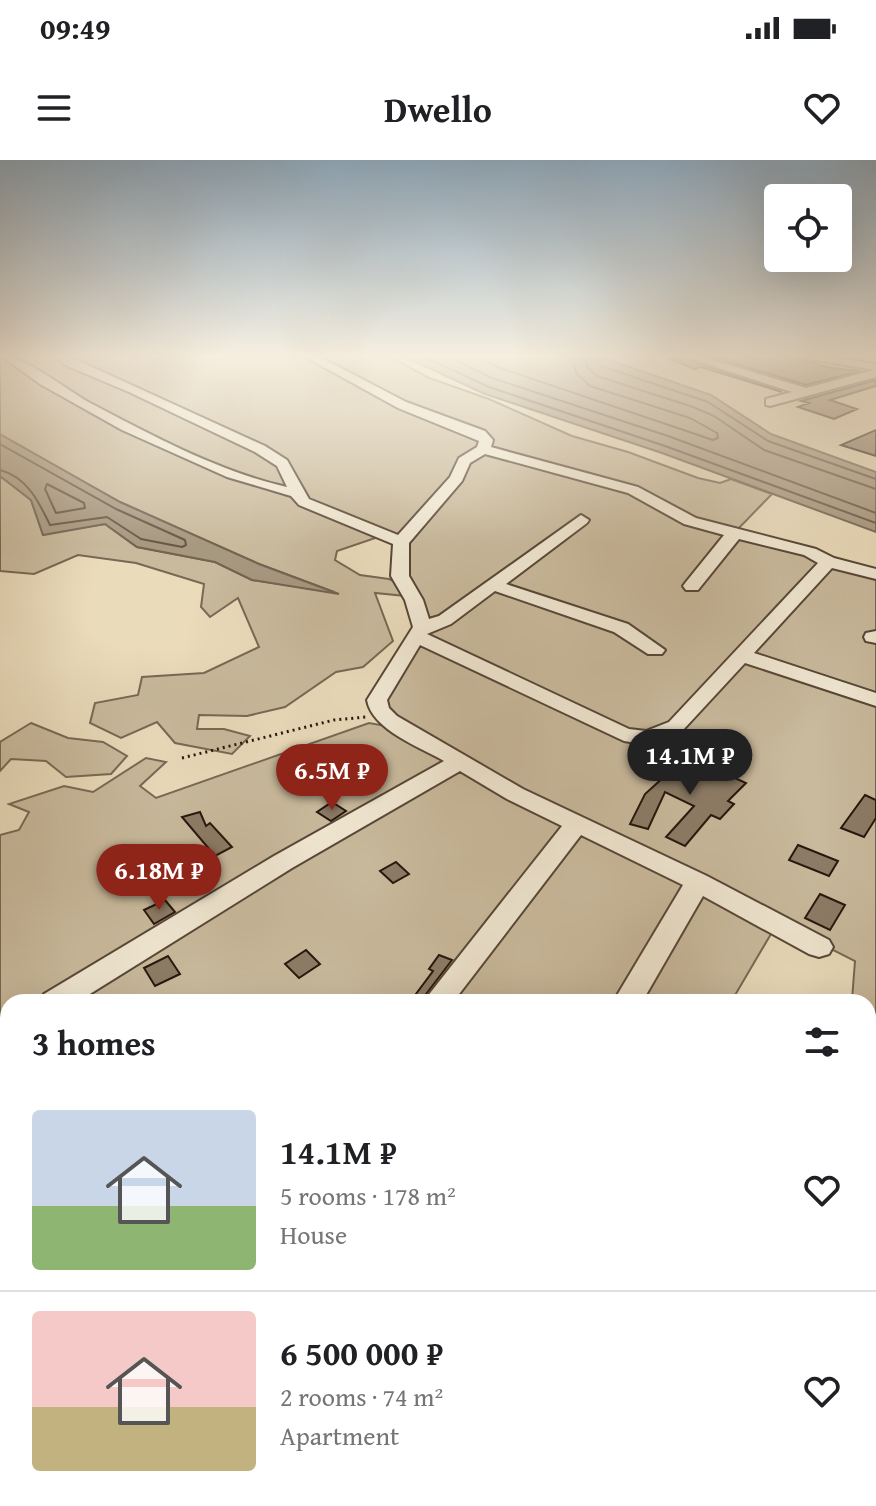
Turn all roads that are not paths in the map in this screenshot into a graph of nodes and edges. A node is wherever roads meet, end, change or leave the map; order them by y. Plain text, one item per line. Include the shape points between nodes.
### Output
1 (109, 418) edge
2 (194, 418) edge
3 (436, 418) edge
4 (483, 449) junction
5 (296, 493) junction
6 (581, 520) dead end
7 (733, 533) junction
8 (401, 542) junction
9 (828, 562) junction
10 (876, 574) edge
11 (493, 585) junction
12 (692, 586) dead end
13 (420, 632) junction
14 (655, 650) dead end
15 (742, 655) junction
16 (876, 700) edge
17 (461, 761) junction
18 (576, 825) junction
19 (698, 882) junction
20 (819, 947) dead end
21 (67, 994) edge
22 (443, 994) edge
23 (632, 994) edge

1 - 5 street via 214,467
2 - 5 street via 282,463
3 - 4 street via 480,434 486,440
4 - 7 street via 633,490 690,521
4 - 8 street via 464,461 457,478
5 - 8 street via 304,502
6 - 11 street
7 - 9 street via 810,552
7 - 12 street via 732,541
8 - 13 street via 400,576 414,600
9 - 10 street
9 - 15 street
11 - 13 street
11 - 14 street via 621,628
13 - 15 street via 624,735 649,738 676,726
13 - 17 street via 377,700 379,710
15 - 16 street
17 - 18 street
17 - 21 street
18 - 19 street
18 - 22 street
19 - 20 street
19 - 23 street

